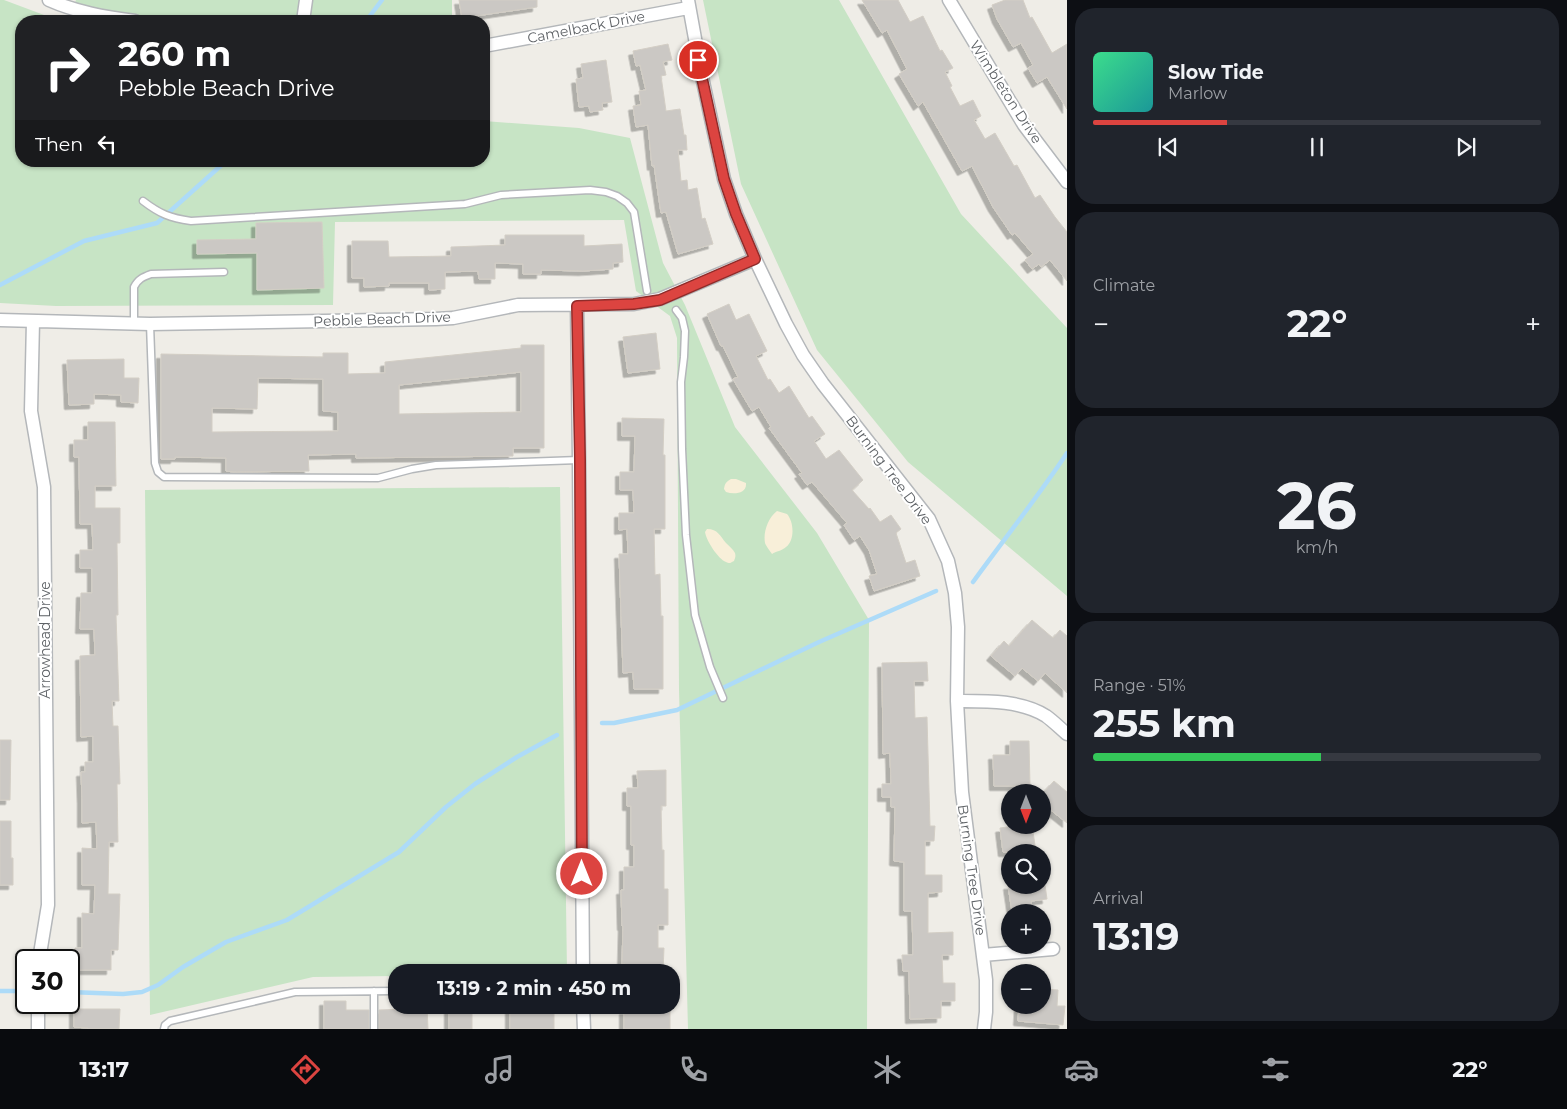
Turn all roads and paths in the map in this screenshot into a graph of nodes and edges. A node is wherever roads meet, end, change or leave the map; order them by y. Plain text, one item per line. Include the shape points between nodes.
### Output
1 (49, 0) edge
2 (306, 0) edge
3 (949, 0) edge
4 (688, 4) edge
5 (95, 15) edge
6 (304, 15) edge
7 (490, 45) edge
8 (1067, 182) edge
9 (143, 201) dead end
10 (755, 259) junction
11 (224, 272) dead end
12 (647, 290) dead end
13 (577, 306) junction
14 (676, 310) dead end
15 (0, 320) edge
16 (33, 321) junction
17 (134, 324) junction
18 (150, 324) junction
19 (580, 460) junction
20 (723, 698) dead end
21 (958, 701) junction
22 (1067, 734) edge
23 (41, 949) edge
24 (1054, 949) dead end
25 (983, 955) junction
26 (583, 964) edge
27 (388, 991) edge
28 (374, 992) junction
29 (38, 1014) edge
30 (583, 1014) edge
31 (38, 1029) edge
32 (164, 1029) edge
33 (374, 1029) edge
34 (584, 1029) edge
35 (984, 1029) edge

1 - 5 street
2 - 6 street
3 - 8 street, Wimbleton Drive via 1024,125
4 - 7 street, Camelback Drive
4 - 10 street, Burning Tree Drive via 724,179
9 - 12 lane via 159,213 191,221 466,204 501,194 606,192 627,202 634,212
10 - 13 street, Pebble Beach Drive via 660,300
10 - 21 street, Burning Tree Drive via 803,355 929,519 940,540 955,594
11 - 17 lane via 151,274 143,277 134,287
13 - 18 street, Pebble Beach Drive via 518,305 436,319
13 - 19 street
14 - 20 lane via 685,331 681,382 682,450 686,535 695,615
15 - 16 street, Pebble Beach Drive
16 - 17 street, Pebble Beach Drive
16 - 23 street, Arrowhead Drive via 31,411 44,487 48,905
17 - 18 street, Pebble Beach Drive
18 - 19 lane via 155,463 164,477 378,478 436,465
19 - 26 street
21 - 22 street via 997,701 1021,706 1044,715
21 - 25 street, Burning Tree Drive via 962,792
24 - 25 street
25 - 35 street, Burning Tree Drive via 986,980
27 - 28 lane
28 - 32 lane via 295,992 170,1021
28 - 33 lane
29 - 31 street
30 - 34 street

